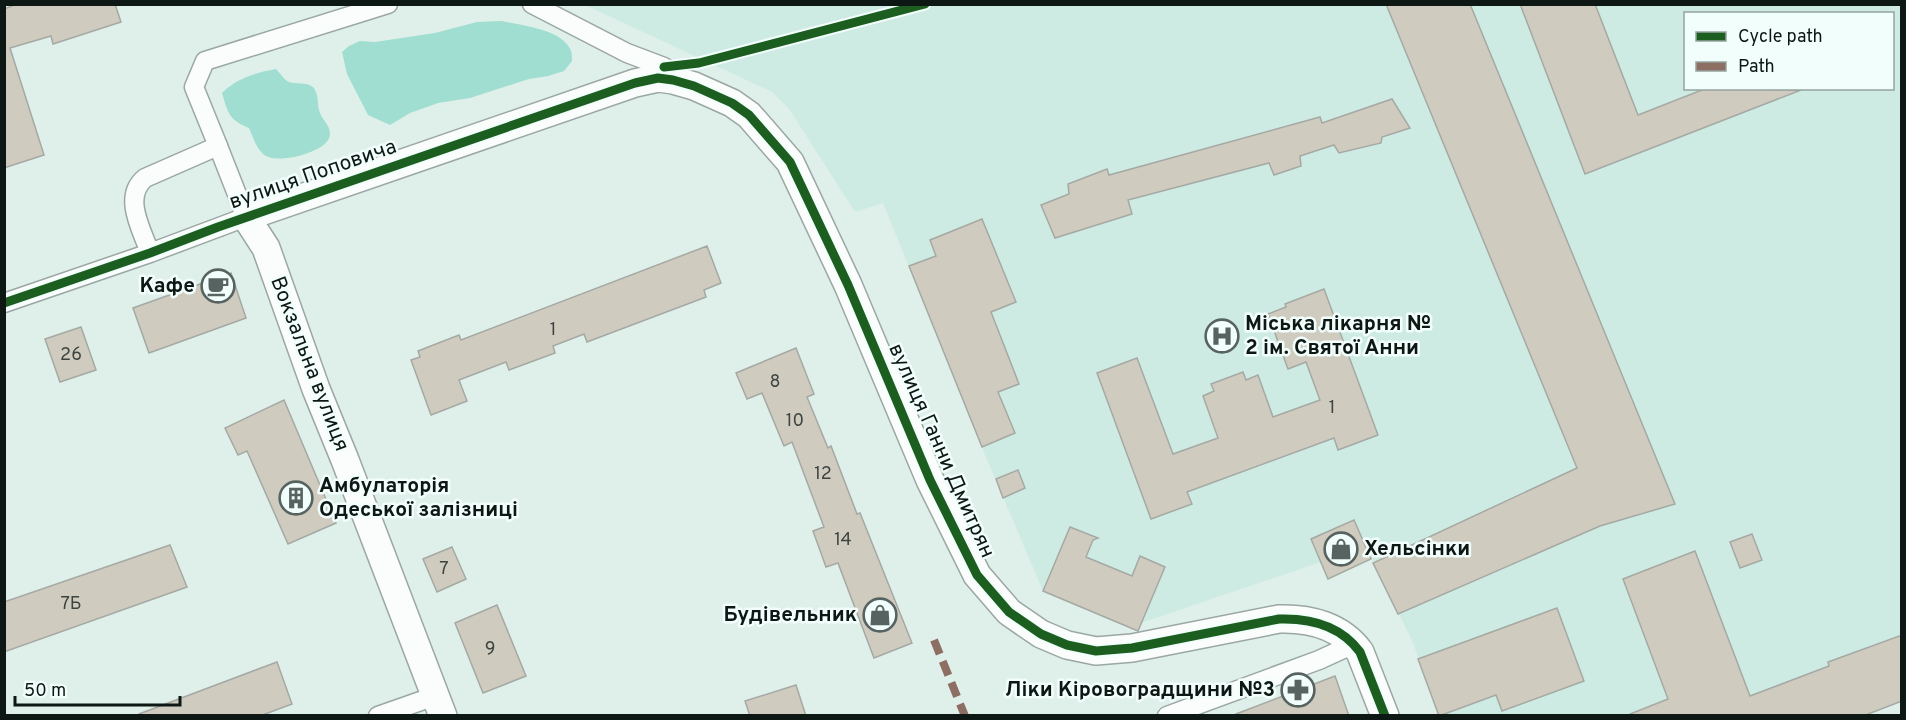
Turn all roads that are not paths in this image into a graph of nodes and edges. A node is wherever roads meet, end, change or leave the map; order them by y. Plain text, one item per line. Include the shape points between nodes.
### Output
1 (388, 4) edge
2 (532, 4) edge
3 (635, 83) joint
4 (694, 86) junction
5 (218, 146) junction
6 (246, 217) junction
7 (150, 253) junction
8 (4, 303) edge
9 (1354, 644) junction
10 (439, 706) edge
11 (378, 716) edge
12 (1167, 716) edge
13 (1385, 716) edge

1 - 5 street via 205,61 194,87
2 - 4 street via 627,53 664,67
3 - 4 street, вулиця Ганни Дмитрян via 658,78
3 - 6 street, вулиця Поповича
4 - 9 street, вулиця Ганни Дмитрян via 749,115 790,162 848,285 930,480 977,575 1009,612 1041,634 1096,651 1301,618 1335,629
5 - 6 street
5 - 7 street via 145,178 137,186 134,206
6 - 7 street, вулиця Поповича
6 - 10 street, Вокзальна вулиця via 266,248 316,389
7 - 8 street, вулиця Поповича
9 - 12 street
9 - 13 street, вулиця Ганни Дмитрян
10 - 11 street

